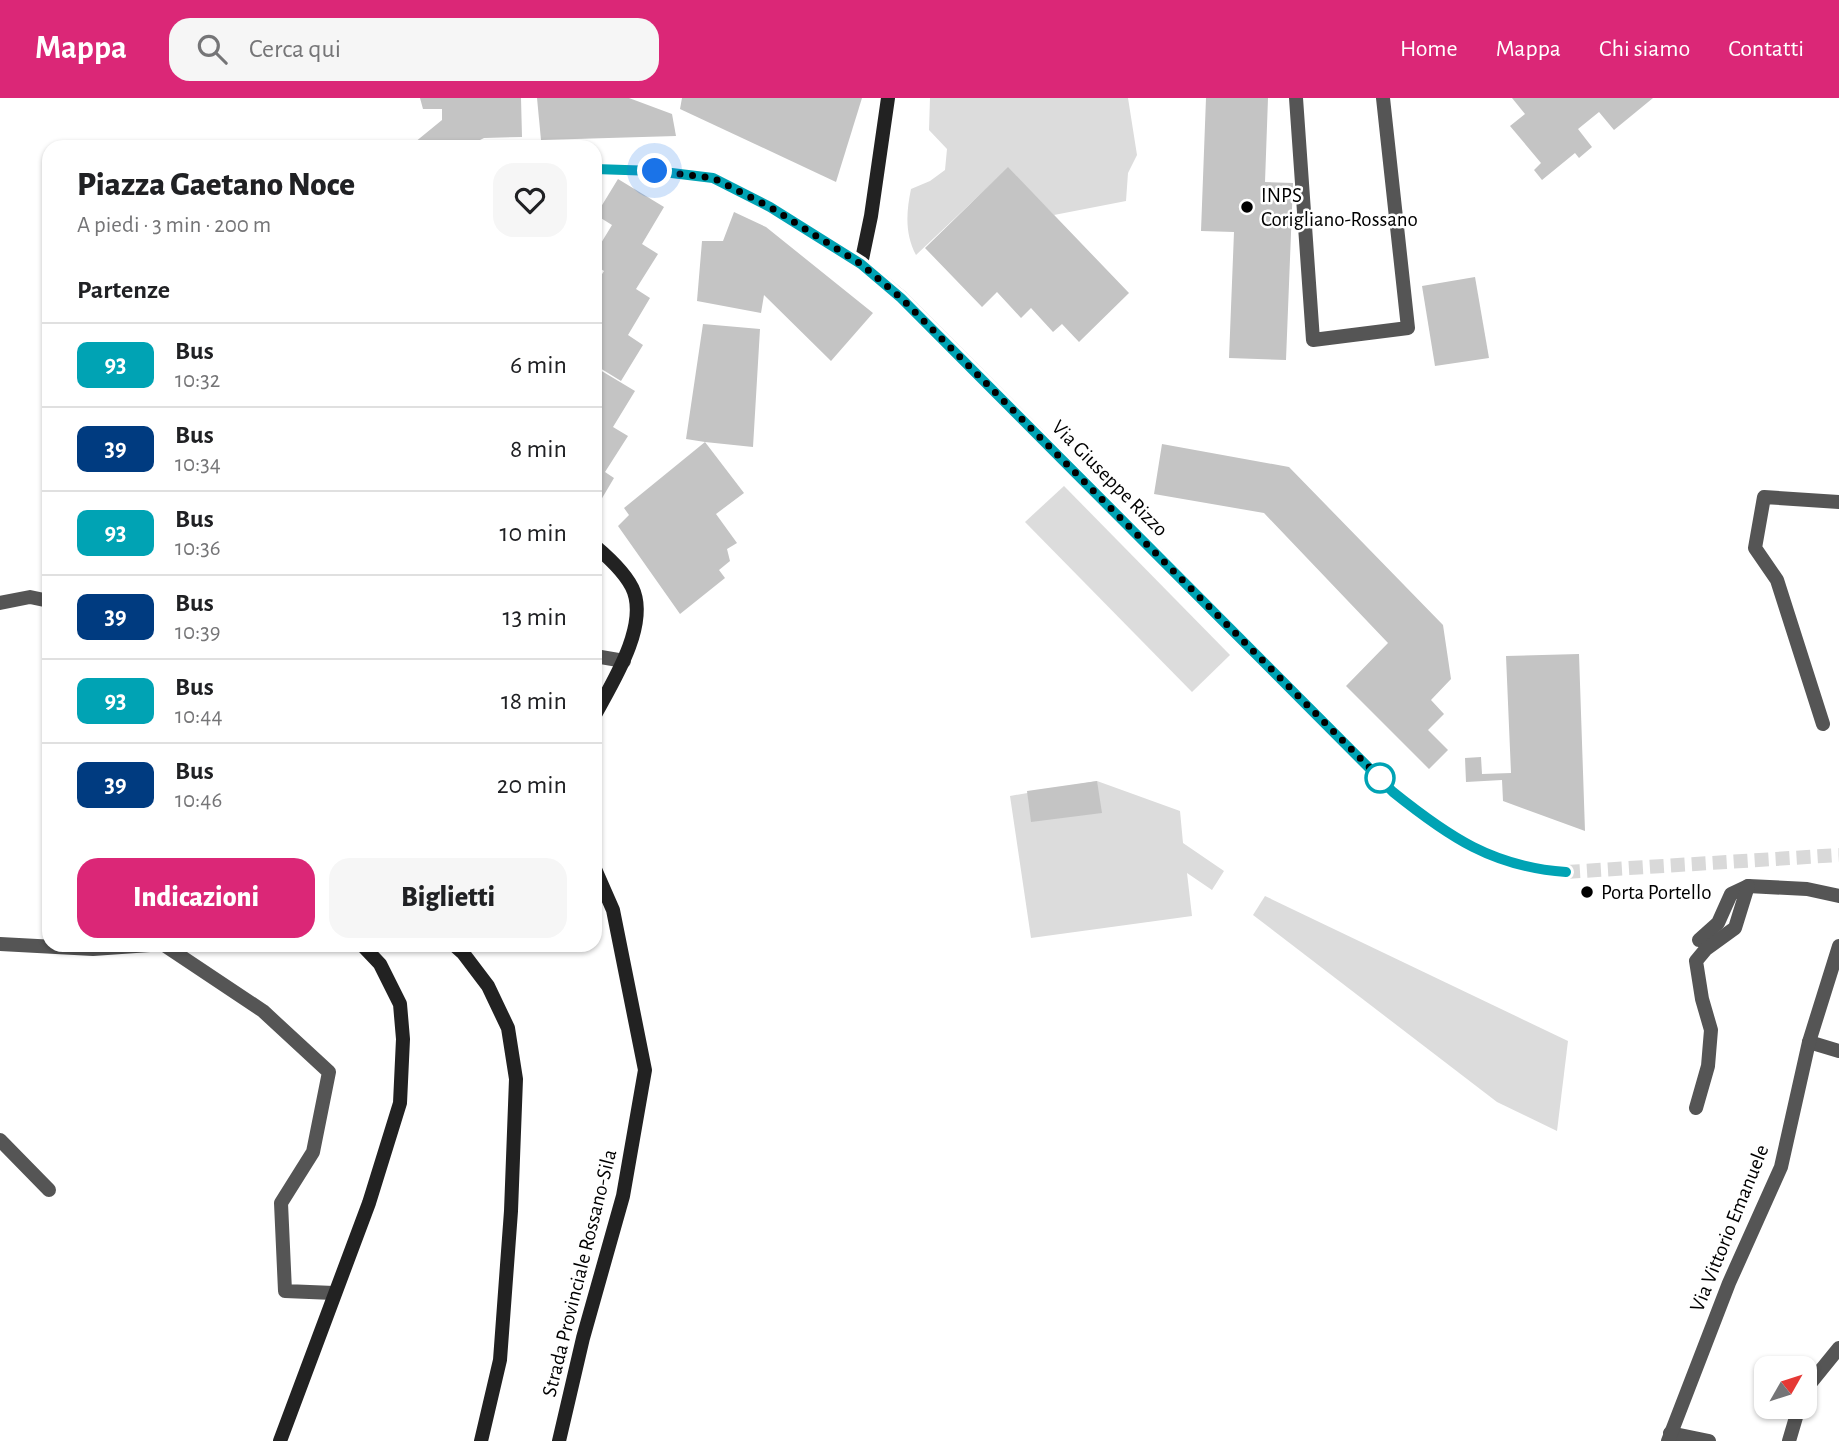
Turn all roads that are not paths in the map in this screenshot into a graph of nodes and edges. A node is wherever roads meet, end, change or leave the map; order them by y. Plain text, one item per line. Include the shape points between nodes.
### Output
1 (888, 98) edge
2 (1296, 98) edge
3 (1383, 98) edge
4 (602, 169) edge
5 (861, 264) junction
6 (1839, 502) edge
7 (602, 552) edge
8 (42, 600) edge
9 (0, 603) edge
10 (602, 657) edge
11 (624, 661) junction
12 (602, 702) edge
13 (1823, 724) dead end
14 (1566, 872) tunnel mouth
15 (602, 885) edge
16 (1748, 886) junction
17 (1839, 896) edge
18 (1699, 940) dead end
19 (0, 944) edge
20 (42, 946) edge
21 (1839, 946) edge
22 (174, 952) edge
23 (369, 952) edge
24 (462, 952) edge
25 (1809, 1042) junction
26 (1839, 1051) edge
27 (1696, 1108) dead end
28 (0, 1140) edge
29 (49, 1190) dead end
30 (334, 1293) junction
31 (1839, 1348) edge
32 (1817, 1375) edge
33 (1796, 1419) edge
34 (1669, 1437) edge
35 (280, 1441) edge
36 (481, 1441) edge
37 (559, 1441) edge
38 (1709, 1441) edge
39 (1790, 1441) edge

1 - 5 main road
2 - 3 street via 1313,340 1408,328
4 - 5 main road, Via Giuseppe Rizzo via 713,178 770,207
5 - 14 street, Via Giuseppe Rizzo via 901,298 1393,792 1431,822 1505,862
6 - 13 street via 1763,497 1755,548 1777,580
7 - 11 main road via 634,592 636,622
8 - 9 street via 30,597
10 - 11 street
11 - 12 main road
15 - 37 main road, Strada Provinciale Rossano-Sila via 613,910 645,1070 623,1196
16 - 17 street
16 - 18 street via 1731,894 1718,923
16 - 27 street via 1735,928 1696,961 1711,1030 1708,1066
19 - 20 street
21 - 25 street, Via Vittorio Emanuele
22 - 30 street via 263,1011 329,1072 313,1152 281,1203 285,1291
23 - 30 main road via 380,964 400,1004 400,1103 369,1203
24 - 36 main road via 488,986 508,1028 516,1079 500,1360
25 - 26 street
25 - 34 street, Via Vittorio Emanuele via 1781,1167 1729,1283
28 - 29 street
30 - 35 main road
31 - 32 street
33 - 39 street
34 - 38 street

